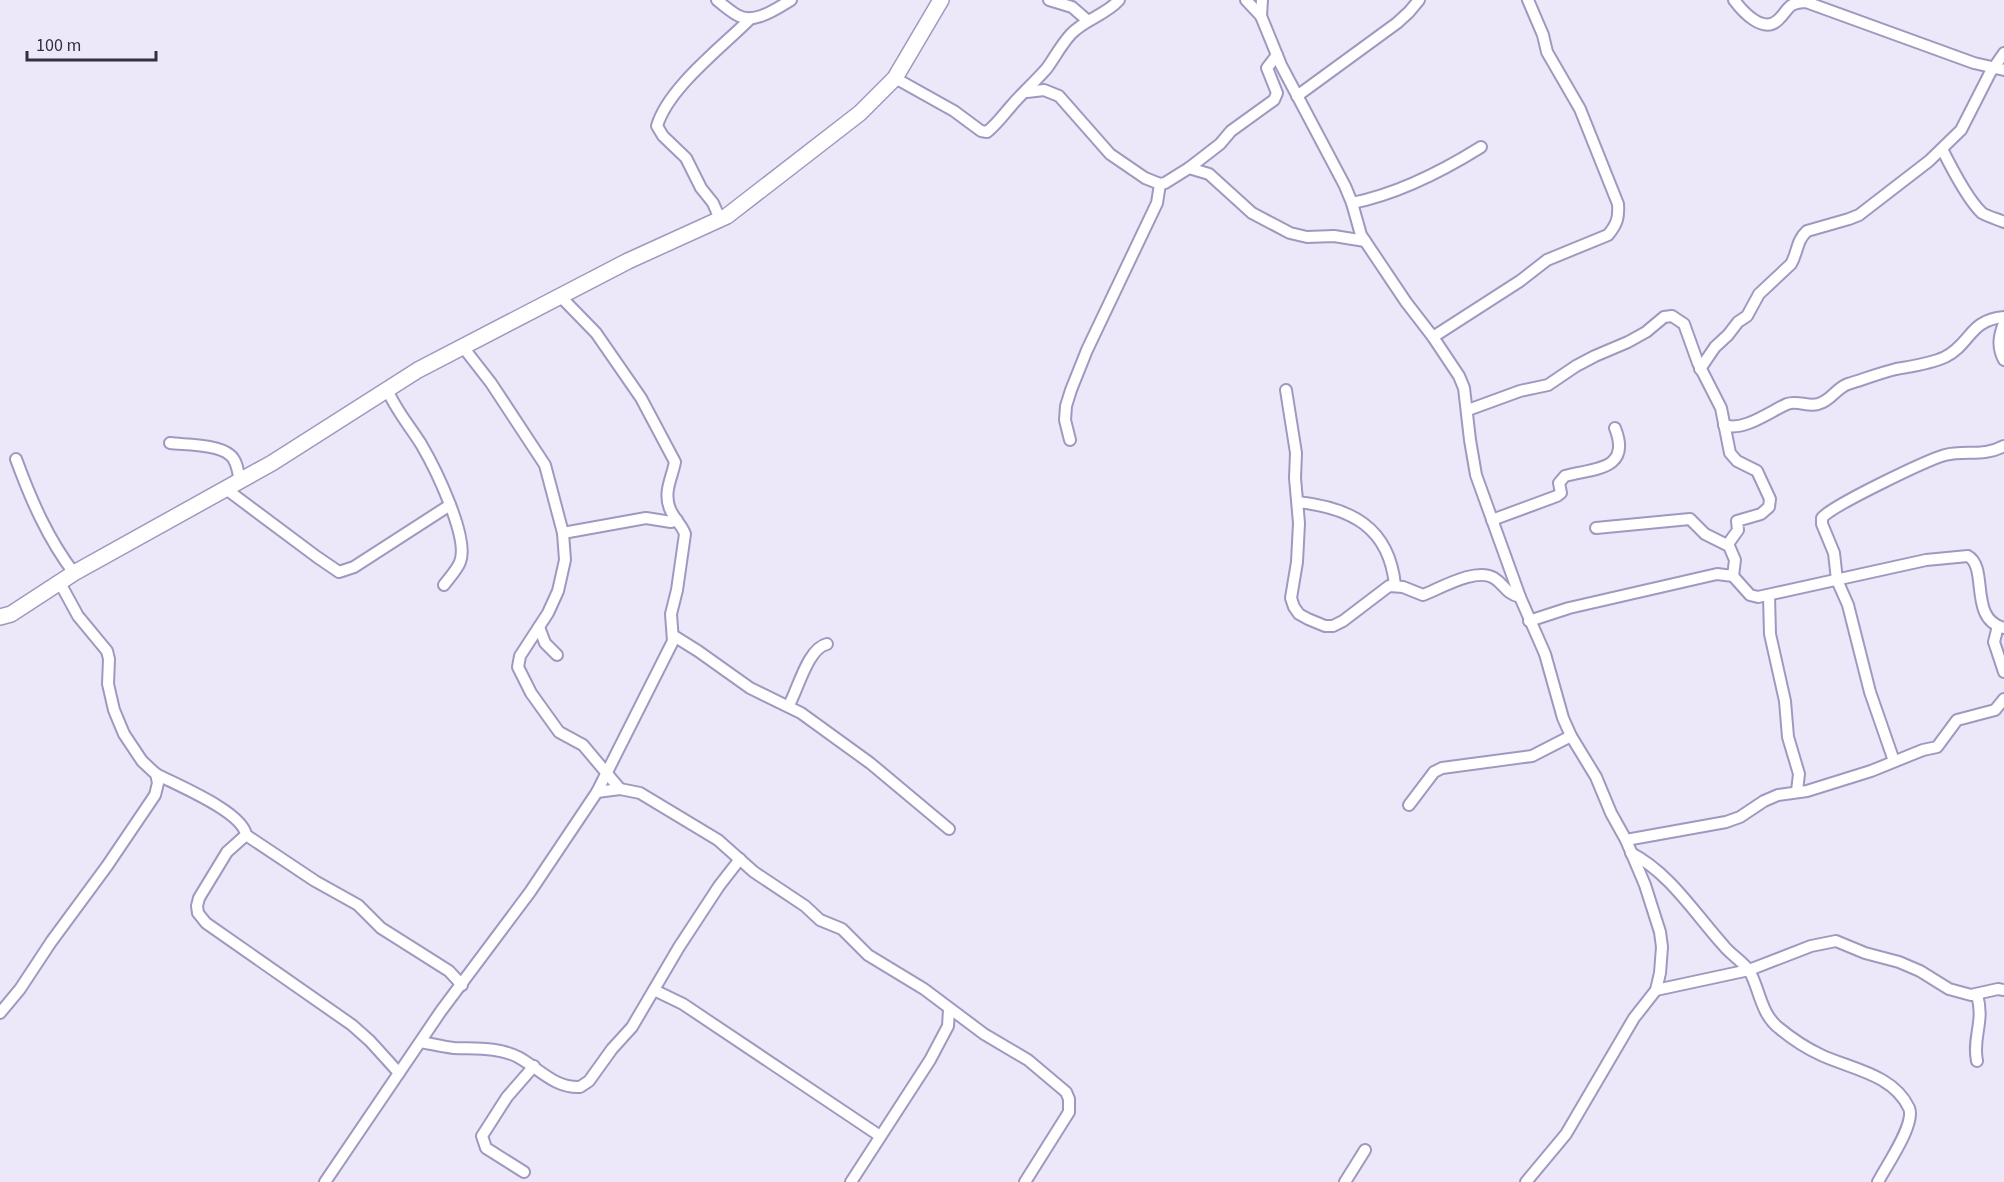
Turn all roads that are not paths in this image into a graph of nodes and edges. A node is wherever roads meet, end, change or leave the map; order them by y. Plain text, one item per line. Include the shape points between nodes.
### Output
1 (717, 0) edge
2 (791, 0) edge
3 (941, 0) edge
4 (1049, 0) edge
5 (1119, 0) edge
6 (1246, 0) edge
7 (1262, 0) edge
8 (1419, 0) edge
9 (1528, 0) edge
10 (1734, 0) edge
11 (1261, 16) junction
12 (750, 19) junction
13 (1087, 20) junction
14 (2004, 53) edge
15 (1277, 55) junction
16 (2000, 68) edge
17 (895, 78) junction
18 (1027, 92) junction
19 (1297, 96) junction
20 (1480, 147) dead end
21 (1942, 149) junction
22 (1189, 168) junction
23 (1160, 184) junction
24 (1352, 202) junction
25 (720, 219) junction
26 (2004, 222) edge
27 (1365, 241) junction
28 (561, 297) junction
29 (2004, 317) edge
30 (2004, 323) edge
31 (1433, 337) junction
32 (463, 347) junction
33 (2004, 360) edge
34 (1700, 369) junction
35 (387, 389) junction
36 (1286, 390) dead end
37 (1468, 410) junction
38 (1724, 424) junction
39 (1615, 428) dead end
40 (1070, 440) dead end
41 (170, 443) dead end
42 (2004, 446) edge
43 (16, 459) dead end
44 (233, 485) junction
45 (1298, 502) junction
46 (450, 505) junction
47 (677, 520) junction
48 (1492, 520) junction
49 (1596, 528) dead end
50 (563, 532) junction
51 (1728, 544) junction
52 (74, 573) junction
53 (1733, 576) junction
54 (1837, 580) junction
55 (60, 583) junction
56 (444, 585) dead end
57 (1395, 585) junction
58 (1768, 596) junction
59 (1520, 597) junction
60 (0, 617) edge
61 (1530, 621) junction
62 (539, 627) junction
63 (2001, 627) edge
64 (674, 636) junction
65 (827, 644) dead end
66 (557, 656) dead end
67 (2004, 672) edge
68 (2004, 699) edge
69 (789, 705) junction
70 (1570, 736) junction
71 (1894, 761) junction
72 (606, 773) junction
73 (156, 774) junction
74 (176, 784) junction
75 (620, 789) junction
76 (1797, 791) junction
77 (597, 792) junction
78 (155, 795) junction
79 (1409, 805) dead end
80 (950, 829) dead end
81 (246, 835) junction
82 (1626, 840) junction
83 (1631, 853) junction
84 (740, 859) junction
85 (1749, 970) junction
86 (462, 985) junction
87 (654, 990) junction
88 (1656, 990) junction
89 (2004, 990) edge
90 (1977, 994) junction
91 (949, 1010) junction
92 (0, 1013) edge
93 (421, 1042) junction
94 (1977, 1061) dead end
95 (534, 1066) junction
96 (399, 1073) junction
97 (880, 1136) junction
98 (1365, 1150) dead end
99 (1541, 1165) junction
100 (524, 1172) dead end
101 (326, 1182) edge
102 (851, 1182) edge
103 (1025, 1182) edge
104 (1346, 1182) edge
105 (1526, 1182) edge
106 (1539, 1182) edge
107 (1878, 1182) edge

1 - 12 street via 737,16
2 - 12 street
3 - 17 main road
4 - 13 street via 1072,7
5 - 13 street via 1104,13
6 - 11 street
7 - 11 street
8 - 19 street via 1397,22
9 - 31 street via 1546,52 1580,109 1618,204 1619,218 1608,235 1547,260
10 - 16 street via 1745,14 1760,23 1771,24 1789,6 1806,2 1956,57
11 - 15 street
12 - 25 street via 681,88 657,126 686,158
13 - 18 street via 1066,40
14 - 16 street
15 - 19 street
15 - 22 street via 1267,68 1277,93 1274,100
16 - 21 street via 1990,74 1966,124
17 - 18 street via 987,132
17 - 25 main road via 860,113
18 - 23 street via 1044,90 1059,96 1110,154
19 - 24 street
20 - 24 street via 1398,190
21 - 26 street via 1980,211
21 - 34 street via 1859,214 1803,235 1791,264 1759,294 1747,316 1714,346
22 - 23 street
22 - 27 street via 1209,174 1252,213 1290,233
23 - 40 street via 1157,203 1071,390 1065,420
24 - 27 street
25 - 28 main road
27 - 31 street
28 - 32 main road
28 - 47 street via 596,333 641,398 671,453 675,462 668,499
29 - 38 street via 1984,321 1942,358 1848,384 1820,404 1791,403 1737,427
30 - 33 street via 1999,345
31 - 37 street via 1459,376
32 - 35 main road
32 - 50 street via 544,465
34 - 37 street via 1683,324 1669,316 1646,333 1585,361 1548,385
34 - 38 street via 1721,408
35 - 44 main road
35 - 46 street via 428,458
36 - 45 street via 1296,453
37 - 48 street via 1473,459
38 - 51 street via 1730,453 1757,471 1770,501 1761,514 1738,520 1738,530
39 - 48 street via 1620,444 1608,466 1565,476 1559,483 1561,494
41 - 44 street via 211,447 231,455 236,464
42 - 54 street via 1984,453 1943,455 1827,512 1821,520 1834,553
43 - 52 street via 52,542
44 - 46 street via 316,558 339,572 354,567
44 - 52 main road
45 - 57 street via 1320,505 1370,527 1392,562
45 - 57 street via 1299,546 1291,598 1299,614 1332,626 1380,591
46 - 56 street via 462,555
47 - 50 street via 646,518
47 - 64 street via 685,534 671,614
48 - 59 street
49 - 51 street via 1687,518 1705,534
50 - 62 street via 565,560 561,584
51 - 53 street via 1735,560
52 - 55 main road
53 - 58 street via 1750,595
53 - 61 street via 1717,574 1569,608
54 - 58 street
54 - 63 street via 1968,556 1976,565 1990,622
54 - 71 street
55 - 60 main road
55 - 73 street via 78,616 107,651 110,695 124,734
57 - 59 street via 1423,595 1483,575 1496,579 1509,593
58 - 76 street via 1770,634 1785,701 1788,737 1799,774
59 - 61 street
61 - 70 street via 1545,654
62 - 66 street via 548,648
62 - 72 street via 519,661 524,681 559,732 583,745
63 - 67 street via 1994,642
64 - 69 street via 750,688
64 - 72 street
65 - 69 street via 820,645 810,659
68 - 71 street via 1995,710 1957,720 1937,747
69 - 80 street via 870,763
70 - 79 street via 1532,756 1442,768 1434,772
70 - 82 street via 1596,777
71 - 76 street
72 - 75 street
72 - 77 street
73 - 74 street
73 - 78 street
74 - 78 street
74 - 81 street via 232,817
75 - 77 street
75 - 84 street via 658,802 718,840
76 - 82 street via 1764,801 1726,822
77 - 86 street
78 - 92 street
81 - 86 street via 358,905 381,928 442,966
81 - 96 street via 227,852 203,891 197,906 200,916 221,935 352,1025
82 - 83 street
83 - 85 street via 1657,870
83 - 88 street via 1660,932 1662,947
84 - 87 street
84 - 91 street via 825,923 840,928 862,951 924,988
85 - 88 street
85 - 90 street via 1811,946 1840,942 1920,971 1949,989
85 - 107 street via 1766,1012 1780,1029 1820,1054 1872,1074 1894,1089 1909,1109 1910,1123
86 - 93 street
87 - 95 street via 627,1033 580,1087 561,1085
87 - 97 street via 683,1004
88 - 99 street via 1634,1018 1566,1134
89 - 90 street
90 - 94 street
91 - 97 street via 948,1026 939,1043
91 - 103 street via 1028,1060 1070,1099 1069,1112
93 - 95 street via 505,1051
93 - 96 street
95 - 100 street via 507,1097 482,1136 486,1148
96 - 101 street
97 - 102 street
98 - 104 street
99 - 105 street
99 - 106 street

